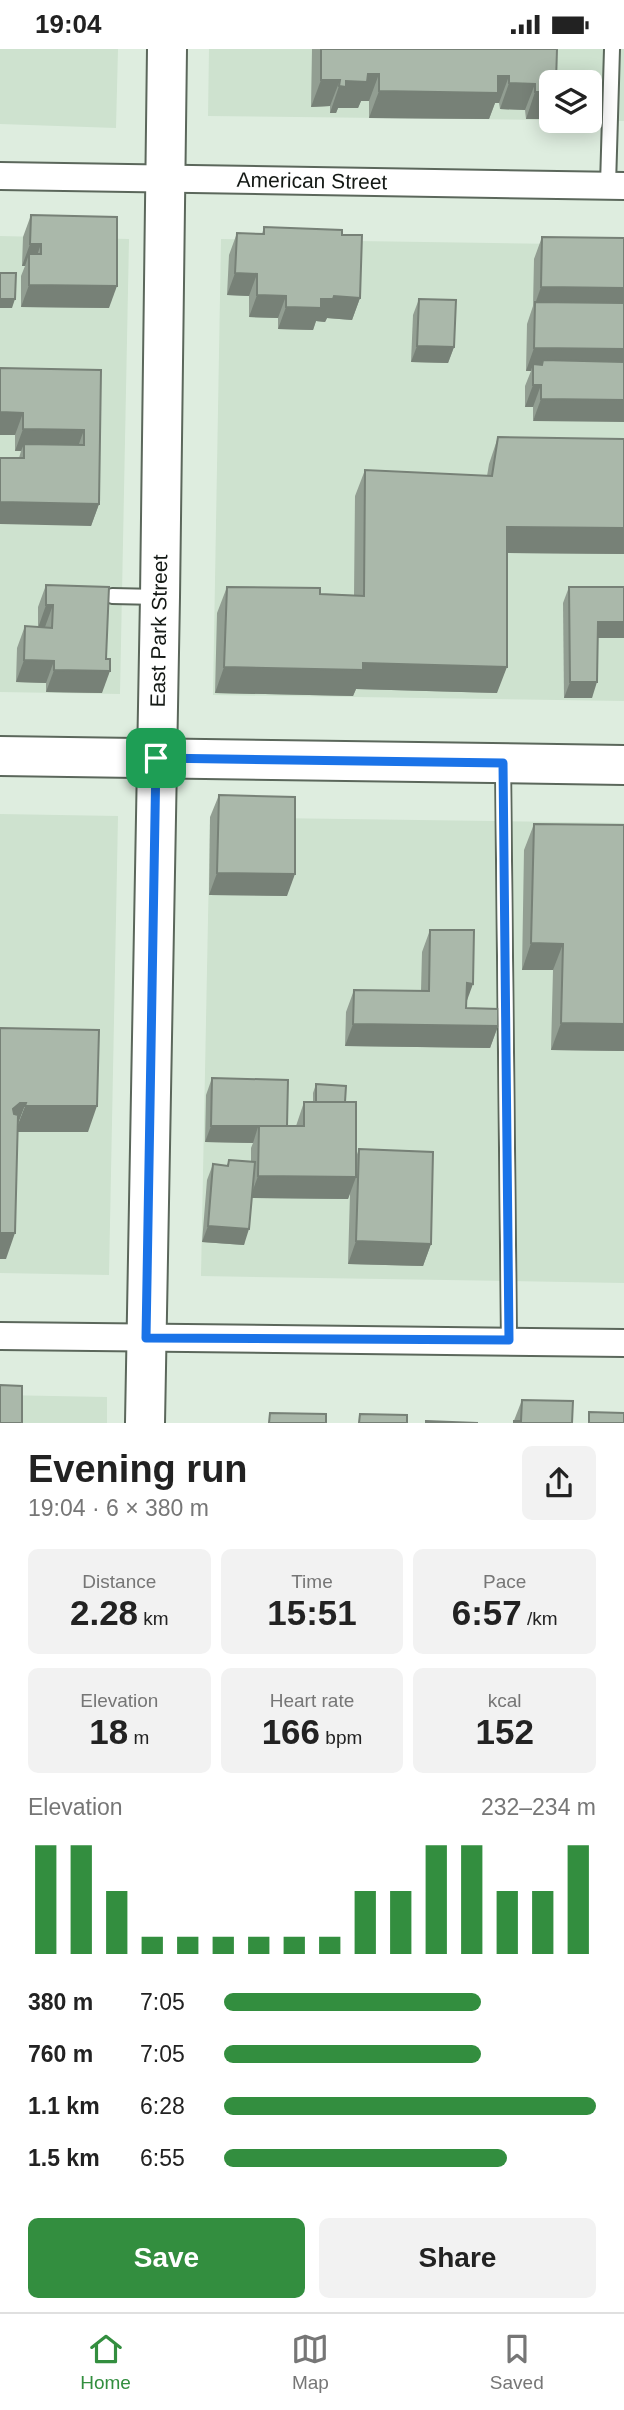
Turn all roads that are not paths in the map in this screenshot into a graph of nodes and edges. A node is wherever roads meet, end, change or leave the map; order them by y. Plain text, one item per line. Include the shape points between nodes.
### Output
1 (167, 49) edge
2 (612, 49) edge
3 (0, 176) edge
4 (165, 179) junction
5 (616, 186) edge
6 (111, 596) edge
7 (160, 597) junction
8 (0, 756) edge
9 (156, 758) junction
10 (503, 763) junction
11 (624, 765) edge
12 (0, 1336) edge
13 (146, 1338) junction
14 (509, 1340) junction
15 (624, 1343) edge
16 (145, 1423) edge

1 - 4 street, East Park Street
2 - 5 lane
3 - 4 street, American Street
4 - 5 street, American Street
4 - 7 street, East Park Street
6 - 7 lane
7 - 9 street, East Park Street
8 - 9 street
9 - 10 street
9 - 13 street, East Park Street
10 - 11 street
10 - 14 lane
12 - 13 street
13 - 14 street
13 - 16 street, East Park Street
14 - 15 street

